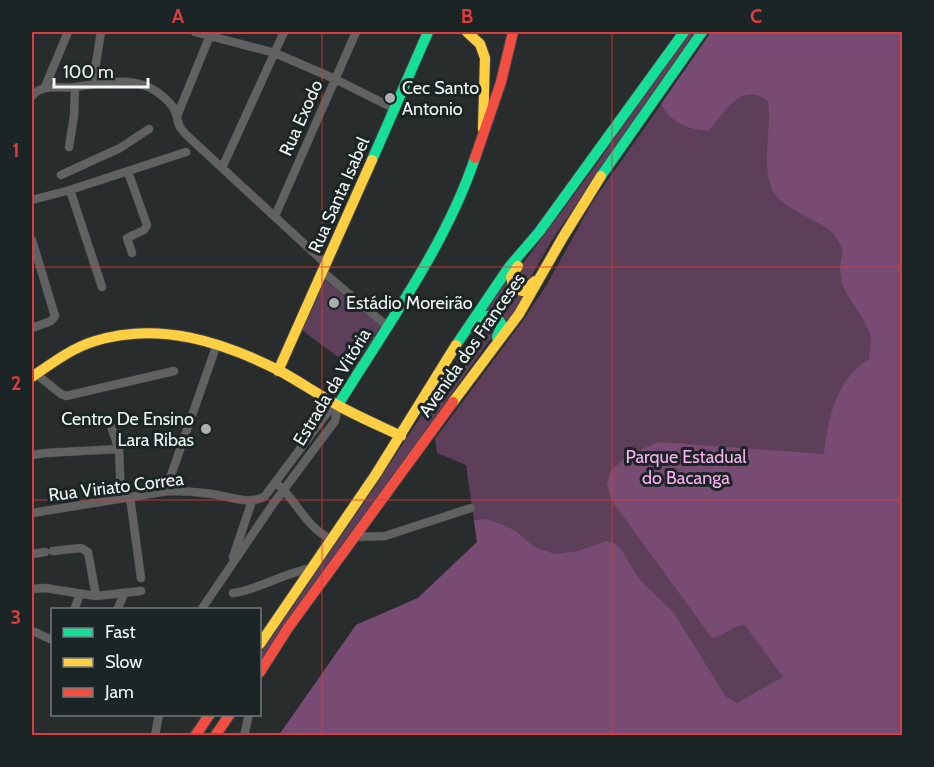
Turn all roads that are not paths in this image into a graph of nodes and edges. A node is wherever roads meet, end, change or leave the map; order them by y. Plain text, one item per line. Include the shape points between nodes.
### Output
1 (68, 32) edge
2 (101, 32) edge
3 (195, 32) edge
4 (284, 32) edge
5 (356, 32) edge
6 (428, 32) edge
7 (467, 32) edge
8 (513, 32) edge
9 (684, 32) edge
10 (702, 32) edge
11 (210, 34) edge
12 (275, 53) junction
13 (334, 79) junction
14 (96, 83) junction
15 (45, 87) junction
16 (75, 87) junction
17 (32, 96) edge
18 (395, 109) junction
19 (177, 116) junction
20 (149, 129) dead end
21 (483, 138) junction
22 (69, 147) dead end
23 (186, 152) dead end
24 (222, 168) junction
25 (128, 172) junction
26 (61, 175) dead end
27 (70, 190) junction
28 (32, 200) edge
29 (275, 216) junction
30 (539, 232) junction
31 (563, 237) junction
32 (32, 240) edge
33 (132, 253) dead end
34 (324, 268) junction
35 (102, 287) dead end
36 (388, 327) junction
37 (32, 328) edge
38 (217, 344) junction
39 (278, 370) junction
40 (174, 371) dead end
41 (34, 375) edge
42 (439, 376) junction
43 (457, 396) junction
44 (338, 405) junction
45 (109, 421) dead end
46 (401, 436) junction
47 (119, 449) junction
48 (32, 455) edge
49 (275, 483) junction
50 (168, 491) junction
51 (285, 491) junction
52 (125, 497) junction
53 (252, 501) junction
54 (471, 508) dead end
55 (32, 513) edge
56 (354, 537) junction
57 (332, 540) junction
58 (32, 554) edge
59 (229, 567) junction
60 (313, 568) junction
61 (141, 578) dead end
62 (279, 578) junction
63 (302, 584) junction
64 (32, 589) edge
65 (141, 591) dead end
66 (233, 593) dead end
67 (80, 594) junction
68 (124, 594) junction
69 (96, 596) junction
70 (74, 608) edge
71 (117, 608) edge
72 (202, 608) edge
73 (35, 633) dead end
74 (51, 640) edge
75 (261, 643) edge
76 (261, 671) edge
77 (159, 716) edge
78 (209, 716) edge
79 (229, 716) edge
80 (249, 716) edge
81 (155, 735) edge
82 (195, 735) edge
83 (215, 735) edge
84 (244, 735) edge

1 - 15 street
2 - 14 street
3 - 11 street
4 - 12 street
5 - 13 street, Rua Exodo
6 - 18 main road, Rua Santa Isabel
7 - 21 main road via 480,44 485,58
8 - 21 main road, Estrada da Vitória
9 - 30 main road, Avenida dos Franceses
10 - 31 main road, Avenida dos Franceses via 603,172
11 - 12 street
11 - 19 street
12 - 13 street
12 - 24 street
13 - 18 street
13 - 29 street, Rua Exodo
14 - 16 street
14 - 19 street via 144,84 163,98
15 - 16 street
15 - 17 street
16 - 22 street
18 - 34 main road, Rua Santa Isabel
19 - 24 street via 181,128
20 - 26 street via 120,148
21 - 36 main road, Estrada da Vitória via 449,221
23 - 25 street
24 - 29 street
25 - 27 street
25 - 33 street via 147,225 127,238
27 - 28 street
27 - 35 street
29 - 34 street
30 - 31 main road via 512,275 511,284 516,291 531,286
30 - 42 main road, Avenida dos Franceses via 480,308
31 - 43 main road, Avenida dos Franceses via 519,314
32 - 37 street via 56,316
34 - 36 street
34 - 39 main road, Rua Santa Isabel
36 - 44 main road, Estrada da Vitória
38 - 39 main road
38 - 41 main road via 159,330 116,335 75,348
38 - 50 street
39 - 44 main road
40 - 41 street via 66,396
42 - 43 main road via 482,318 490,314 502,321 501,330
42 - 46 main road, Avenida dos Franceses
43 - 56 main road, Avenida dos Franceses
44 - 46 main road
44 - 49 street via 327,413
44 - 51 street, Estrada da Vitória via 335,421
45 - 47 street
46 - 57 main road, Avenida dos Franceses
47 - 48 street
47 - 52 street
49 - 51 street
49 - 53 street via 265,496
50 - 52 street, Rua Viriato Correa
50 - 53 street, Rua Viriato Correa
51 - 57 street via 307,522
51 - 59 street, Estrada da Vitória
52 - 55 street, Rua Viriato Correa
52 - 61 street
53 - 59 street
54 - 56 street via 385,536
56 - 76 main road, Avenida dos Franceses
57 - 60 main road, Avenida dos Franceses
58 - 69 street via 81,548 88,552
59 - 72 street, Estrada da Vitória
60 - 62 street
60 - 63 main road, Avenida dos Franceses
62 - 63 street
62 - 66 street
63 - 75 main road, Avenida dos Franceses
64 - 67 street
65 - 68 street
67 - 69 street
67 - 70 street
68 - 69 street
68 - 71 street
73 - 74 street
77 - 81 street
78 - 82 main road
79 - 83 main road
80 - 84 street

